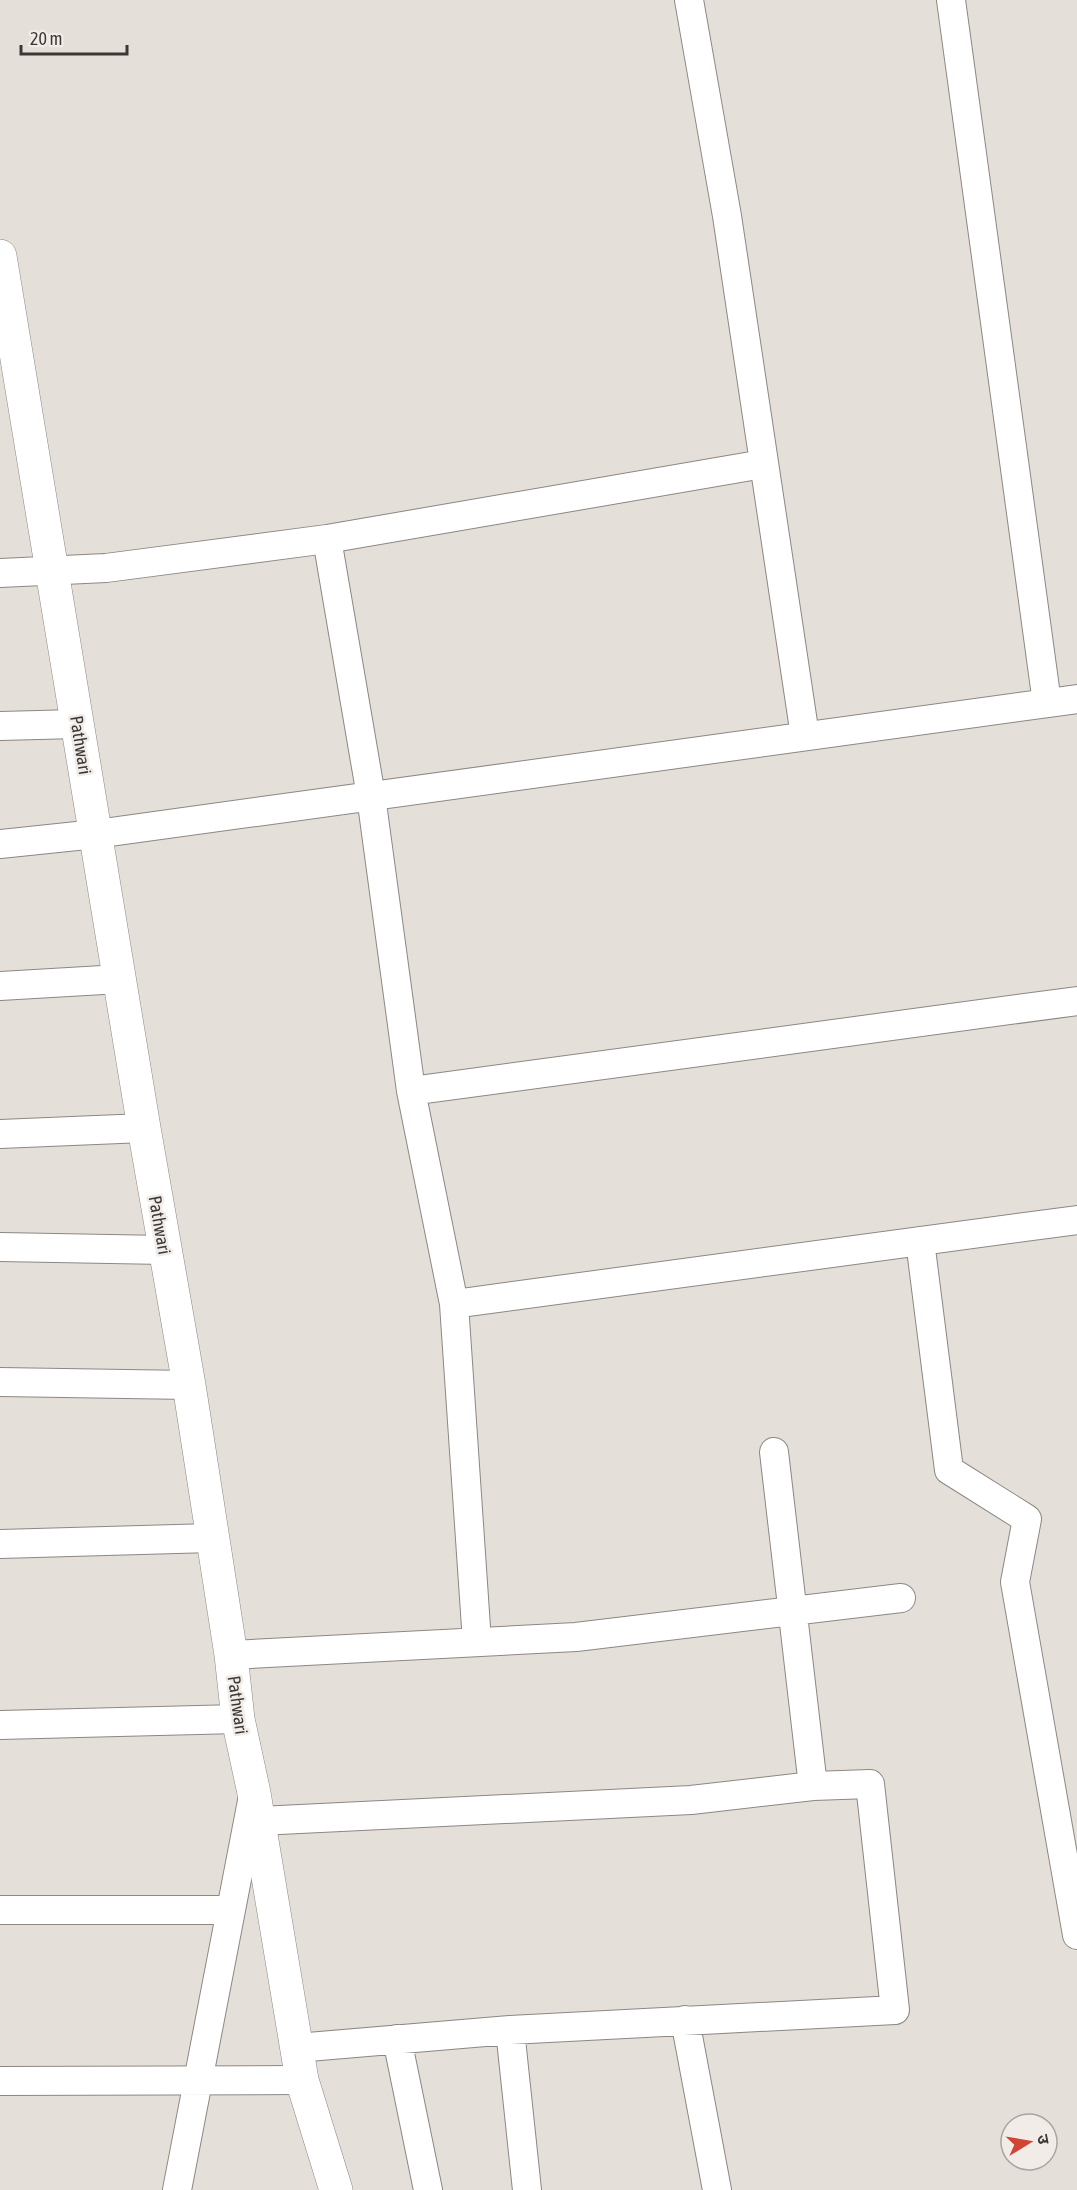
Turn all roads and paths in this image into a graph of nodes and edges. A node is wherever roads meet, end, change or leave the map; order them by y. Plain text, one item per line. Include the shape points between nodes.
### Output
1 (690, 0) edge
2 (951, 0) edge
3 (0, 256) edge
4 (763, 464) junction
5 (327, 539) junction
6 (52, 572) junction
7 (0, 573) edge
8 (1077, 699) edge
9 (1047, 703) junction
10 (77, 724) junction
11 (0, 726) edge
12 (805, 736) junction
13 (371, 796) junction
14 (96, 834) junction
15 (0, 844) edge
16 (120, 980) junction
17 (0, 986) edge
18 (1077, 1001) edge
19 (411, 1091) junction
20 (144, 1128) junction
21 (0, 1134) edge
22 (1077, 1220) edge
23 (920, 1241) junction
24 (0, 1247) edge
25 (165, 1250) junction
26 (454, 1305) junction
27 (0, 1382) edge
28 (189, 1385) junction
29 (774, 1452) dead end
30 (212, 1538) junction
31 (0, 1544) edge
32 (902, 1599) dead end
33 (793, 1612) junction
34 (477, 1642) junction
35 (231, 1655) junction
36 (238, 1719) junction
37 (0, 1725) edge
38 (813, 1786) junction
39 (256, 1807) junction
40 (0, 1910) edge
41 (231, 1910) junction
42 (1077, 1935) edge
43 (685, 2020) junction
44 (510, 2030) junction
45 (397, 2039) junction
46 (296, 2048) junction
47 (302, 2080) junction
48 (0, 2081) edge
49 (198, 2081) junction
50 (177, 2190) edge
51 (336, 2190) edge
52 (428, 2190) edge
53 (527, 2190) edge
54 (717, 2190) edge

1 - 4 street
2 - 9 street
3 - 6 street, Pathwari
4 - 5 street
4 - 12 street
5 - 6 street
5 - 13 street
6 - 7 street
6 - 10 street, Pathwari
8 - 9 street
9 - 12 street
10 - 11 street
10 - 14 street, Pathwari
12 - 13 street
13 - 14 street
13 - 19 street
14 - 15 street
14 - 16 street, Pathwari
16 - 17 street
16 - 20 street, Pathwari
18 - 19 street
19 - 26 street
20 - 21 street
20 - 25 street, Pathwari
22 - 23 street
23 - 26 street
23 - 42 street via 949,1470 1027,1519 1015,1582
24 - 25 street
25 - 28 street, Pathwari
26 - 34 street
27 - 28 street
28 - 30 street, Pathwari
29 - 33 street
30 - 31 street
30 - 35 street, Pathwari
32 - 33 street
33 - 34 street via 576,1638
33 - 38 street
34 - 35 street
35 - 36 street, Pathwari
36 - 37 street
36 - 39 street, Pathwari
38 - 39 street via 691,1800
38 - 43 street via 870,1784 895,2010
39 - 41 street
39 - 46 street, Pathwari
40 - 41 street
41 - 49 street
43 - 44 street
43 - 54 street
44 - 45 street
44 - 53 street
45 - 46 street
45 - 52 street
46 - 47 street, Pathwari
47 - 49 street
47 - 51 street, Pathwari
48 - 49 street
49 - 50 street

